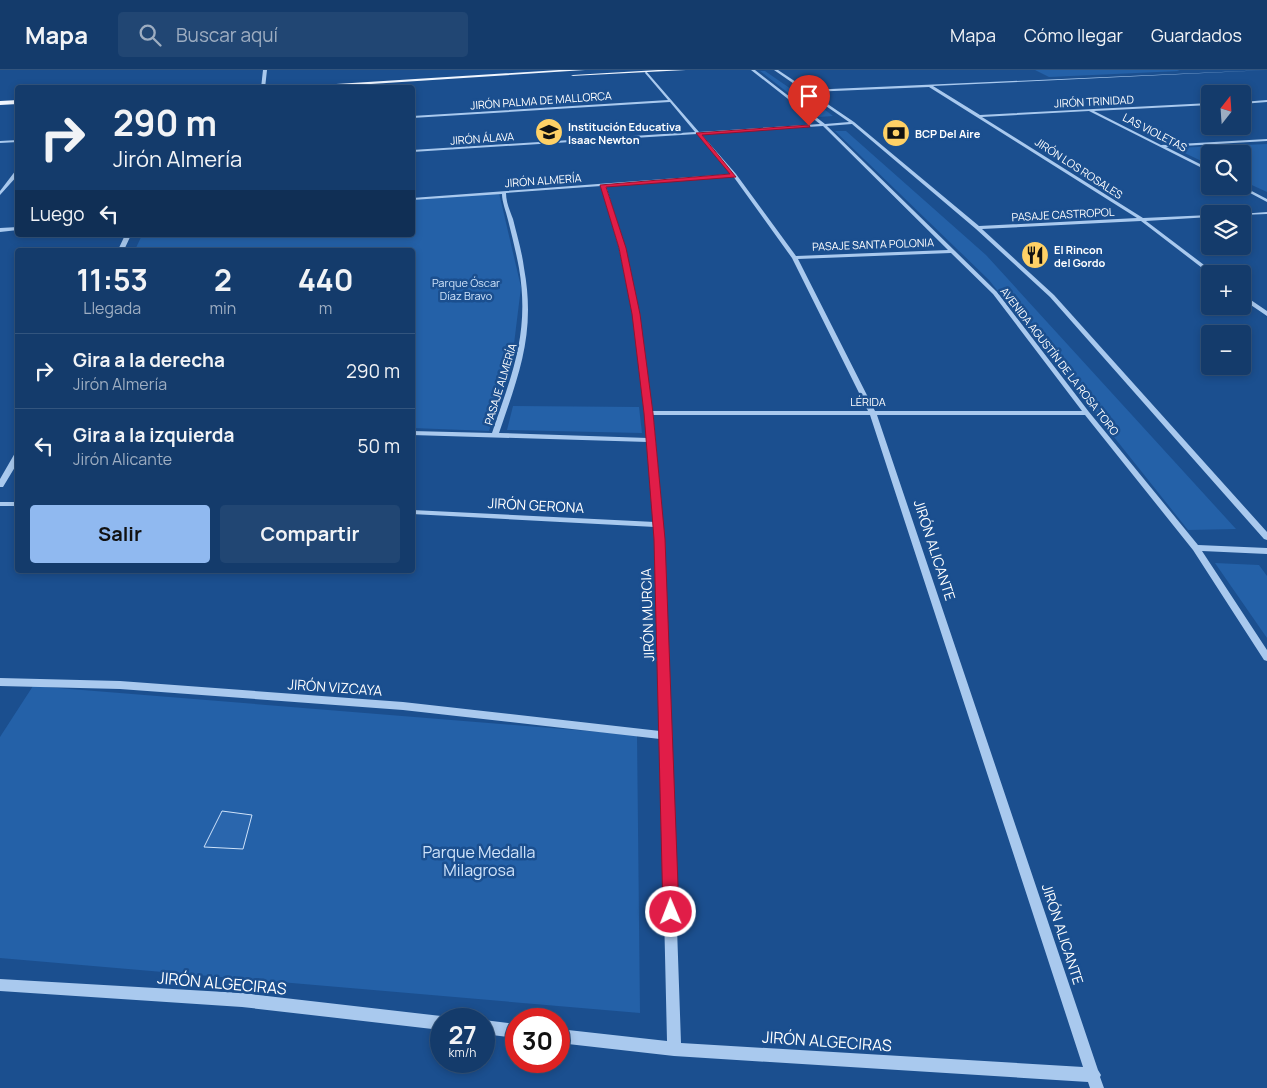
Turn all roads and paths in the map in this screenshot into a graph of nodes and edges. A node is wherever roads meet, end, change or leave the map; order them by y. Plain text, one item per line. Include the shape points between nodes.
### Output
1 (265, 70) edge
2 (583, 70) edge
3 (684, 70) edge
4 (753, 70) edge
5 (776, 70) edge
6 (1257, 70) edge
7 (646, 72) junction
8 (1267, 72) edge
9 (263, 85) edge
10 (326, 85) edge
11 (929, 85) junction
12 (415, 86) edge
13 (809, 91) junction
14 (671, 101) junction
15 (1267, 101) edge
16 (15, 102) edge
17 (1251, 102) edge
18 (0, 103) edge
19 (1201, 104) edge
20 (15, 108) edge
21 (0, 109) edge
22 (1091, 110) junction
23 (980, 116) junction
24 (415, 117) edge
25 (853, 123) junction
26 (824, 125) junction
27 (698, 134) junction
28 (1267, 140) edge
29 (15, 141) edge
30 (0, 142) edge
31 (1162, 146) junction
32 (415, 152) edge
33 (1201, 166) edge
34 (734, 175) junction
35 (15, 178) edge
36 (603, 185) junction
37 (504, 192) junction
38 (1251, 192) edge
39 (0, 194) edge
40 (415, 199) edge
41 (1267, 201) edge
42 (1267, 213) edge
43 (1251, 214) edge
44 (1201, 217) edge
45 (1141, 220) junction
46 (15, 228) edge
47 (978, 228) junction
48 (0, 230) edge
49 (952, 251) junction
50 (795, 258) junction
51 (1201, 265) edge
52 (1251, 302) edge
53 (1267, 314) edge
54 (872, 412) junction
55 (649, 413) junction
56 (1087, 413) junction
57 (415, 433) edge
58 (495, 435) junction
59 (650, 440) junction
60 (15, 460) edge
61 (0, 485) edge
62 (0, 504) edge
63 (15, 504) edge
64 (415, 512) edge
65 (659, 525) junction
66 (1267, 537) edge
67 (1196, 548) junction
68 (1267, 551) edge
69 (1267, 658) edge
70 (0, 682) edge
71 (666, 736) junction
72 (0, 985) edge
73 (430, 1022) edge
74 (570, 1037) edge
75 (674, 1049) junction
76 (1096, 1082) edge

1 - 9 street
2 - 10 main road
3 - 7 main road
4 - 26 street, AVENIDA AGUSTÍN DE LA ROSA TORO
5 - 13 street
6 - 8 street
6 - 11 street
7 - 12 main road
7 - 14 street, JIRÓN ALICANTE
11 - 13 street
11 - 23 street, JIRÓN LOS ROSALES
13 - 25 street
14 - 24 street, JIRÓN PALMA DE MALLORCA
14 - 27 street, JIRÓN ALICANTE
15 - 17 street
16 - 18 main road
19 - 22 street, JIRÓN TRINIDAD
20 - 21 main road
22 - 23 street, JIRÓN TRINIDAD
22 - 31 street, LAS VIOLETAS
23 - 45 street, JIRÓN LOS ROSALES
25 - 26 street, JIRÓN ÁLAVA
25 - 47 street
26 - 27 street, JIRÓN ÁLAVA
26 - 49 street, AVENIDA AGUSTÍN DE LA ROSA TORO
27 - 32 street, JIRÓN ÁLAVA
27 - 34 street, JIRÓN ALICANTE
28 - 31 street
29 - 30 street
31 - 33 street, LAS VIOLETAS
34 - 36 street, JIRÓN ALMERÍA
34 - 50 street, JIRÓN ALICANTE
35 - 39 street
36 - 37 street, JIRÓN ALMERÍA
36 - 55 street, JIRÓN MURCIA via 622,248 634,305
37 - 40 street, JIRÓN ALMERÍA
37 - 58 street, PASAJE ALMERÍA via 519,246 527,304 523,346
38 - 41 street
42 - 43 street
44 - 45 street, PASAJE CASTROPOL
45 - 47 street, PASAJE CASTROPOL
45 - 51 street, JIRÓN LOS ROSALES
46 - 48 street
47 - 66 street via 1052,296
49 - 50 street, PASAJE SANTA POLONIA
49 - 56 street, AVENIDA AGUSTÍN DE LA ROSA TORO via 995,293
50 - 54 street, JIRÓN ALICANTE
52 - 53 street
54 - 55 street, LÉRIDA
54 - 56 street, LÉRIDA
54 - 76 street, JIRÓN ALICANTE
55 - 59 street, JIRÓN MURCIA
56 - 67 street, AVENIDA AGUSTÍN DE LA ROSA TORO
57 - 58 street
58 - 59 street
59 - 65 street, JIRÓN MURCIA
60 - 61 street
62 - 63 street
64 - 65 street, JIRÓN GERONA
65 - 71 street, JIRÓN MURCIA
67 - 68 street
67 - 69 street, AVENIDA AGUSTÍN DE LA ROSA TORO
70 - 71 street, JIRÓN VIZCAYA via 120,685 403,706
71 - 75 street, JIRÓN MURCIA
72 - 73 street, JIRÓN ALGECIRAS via 242,1000
74 - 75 street, JIRÓN ALGECIRAS
75 - 76 street, JIRÓN ALGECIRAS

